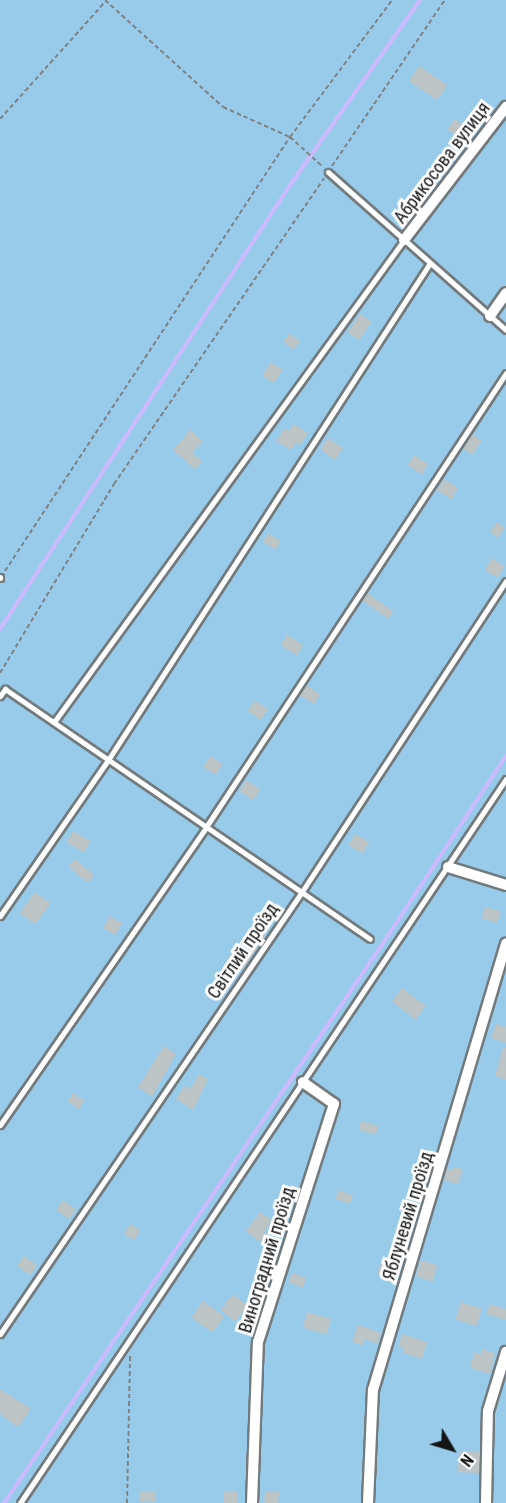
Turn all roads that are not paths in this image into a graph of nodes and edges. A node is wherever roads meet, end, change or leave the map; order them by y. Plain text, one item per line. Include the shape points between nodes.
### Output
1 (506, 107) edge
2 (328, 172) road end
3 (404, 240) junction
4 (430, 263) junction
5 (506, 293) edge
6 (490, 316) junction
7 (506, 330) edge
8 (506, 373) edge
9 (506, 581) edge
10 (0, 696) edge
11 (54, 722) junction
12 (108, 760) junction
13 (506, 779) edge
14 (206, 827) junction
15 (448, 867) junction
16 (506, 885) edge
17 (301, 893) junction
18 (0, 916) edge
19 (370, 939) dead end
20 (506, 943) edge
21 (303, 1082) junction
22 (0, 1125) edge
23 (0, 1334) edge
24 (506, 1352) edge
25 (20, 1503) edge
26 (252, 1503) edge
27 (368, 1503) edge
28 (486, 1503) edge

1 - 3 street, Абрикосова вулиця
2 - 3 lane
3 - 4 lane
3 - 11 lane
4 - 6 lane
4 - 12 lane
5 - 6 street
6 - 7 lane
8 - 14 lane
9 - 17 lane, Світлий проїзд
10 - 11 lane via 5,688
11 - 12 lane
12 - 14 lane
12 - 18 lane
13 - 15 lane
14 - 17 lane
14 - 22 lane
15 - 16 street
15 - 21 lane
17 - 19 lane
17 - 23 lane, Світлий проїзд
20 - 27 street, Яблуневий проїзд via 373,1390
21 - 25 lane
21 - 26 street, Виноградний проїзд via 334,1104 258,1342
24 - 28 street via 488,1411

